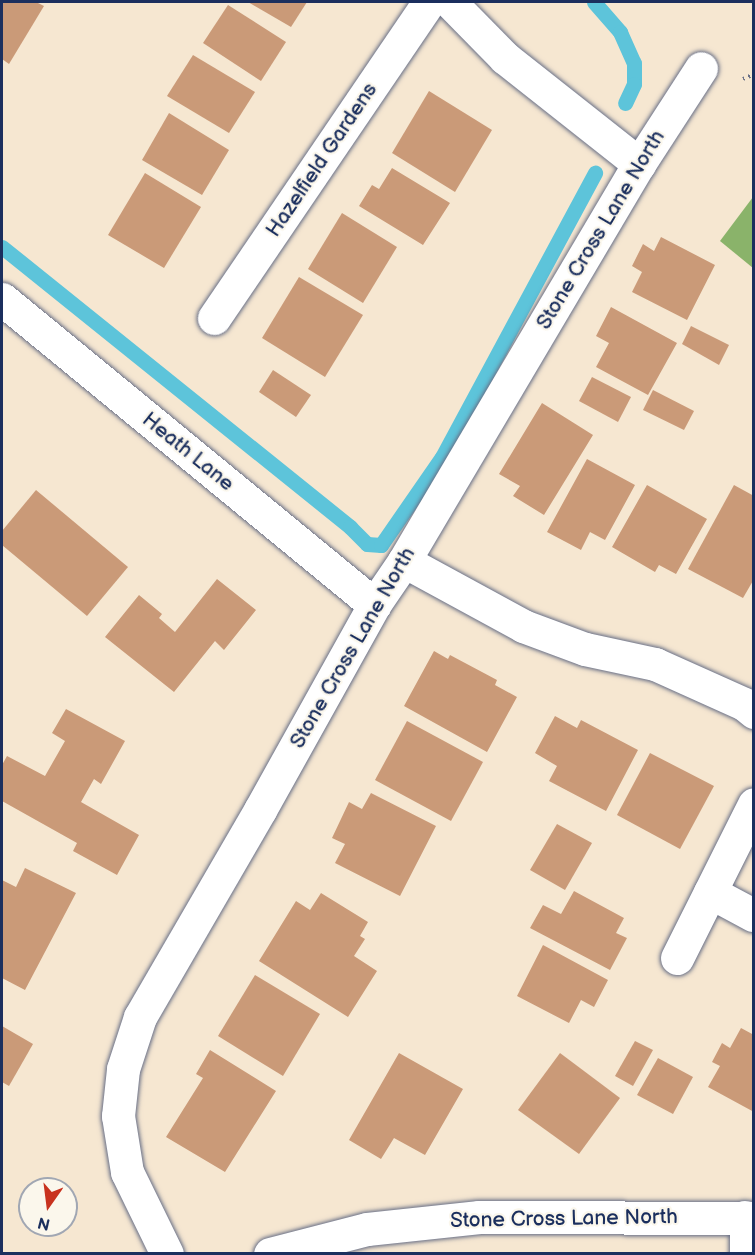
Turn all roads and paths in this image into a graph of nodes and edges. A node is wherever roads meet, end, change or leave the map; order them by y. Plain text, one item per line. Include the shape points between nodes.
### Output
1 (429, 2) edge
2 (450, 2) edge
3 (701, 68) dead end
4 (639, 164) junction
5 (2, 298) edge
6 (214, 318) dead end
7 (404, 561) junction
8 (374, 605) junction
9 (753, 712) edge
10 (753, 804) edge
11 (710, 892) junction
12 (753, 915) edge
13 (677, 958) dead end
14 (749, 1218) edge
15 (167, 1254) edge
16 (270, 1254) edge
17 (746, 1254) edge

1 - 6 street, Hazelfield Gardens
2 - 4 street via 505,58
3 - 4 street, Stone Cross Lane North
4 - 7 street, Stone Cross Lane North
5 - 8 street, Heath Lane
7 - 8 street, Stone Cross Lane North
7 - 9 street via 524,626 585,650 655,664 744,704
8 - 15 street, Stone Cross Lane North via 136,1027 123,1069 118,1116 128,1172
10 - 11 street
11 - 12 street
11 - 13 street
14 - 16 street, Stone Cross Lane North via 479,1217 367,1229
14 - 17 street

